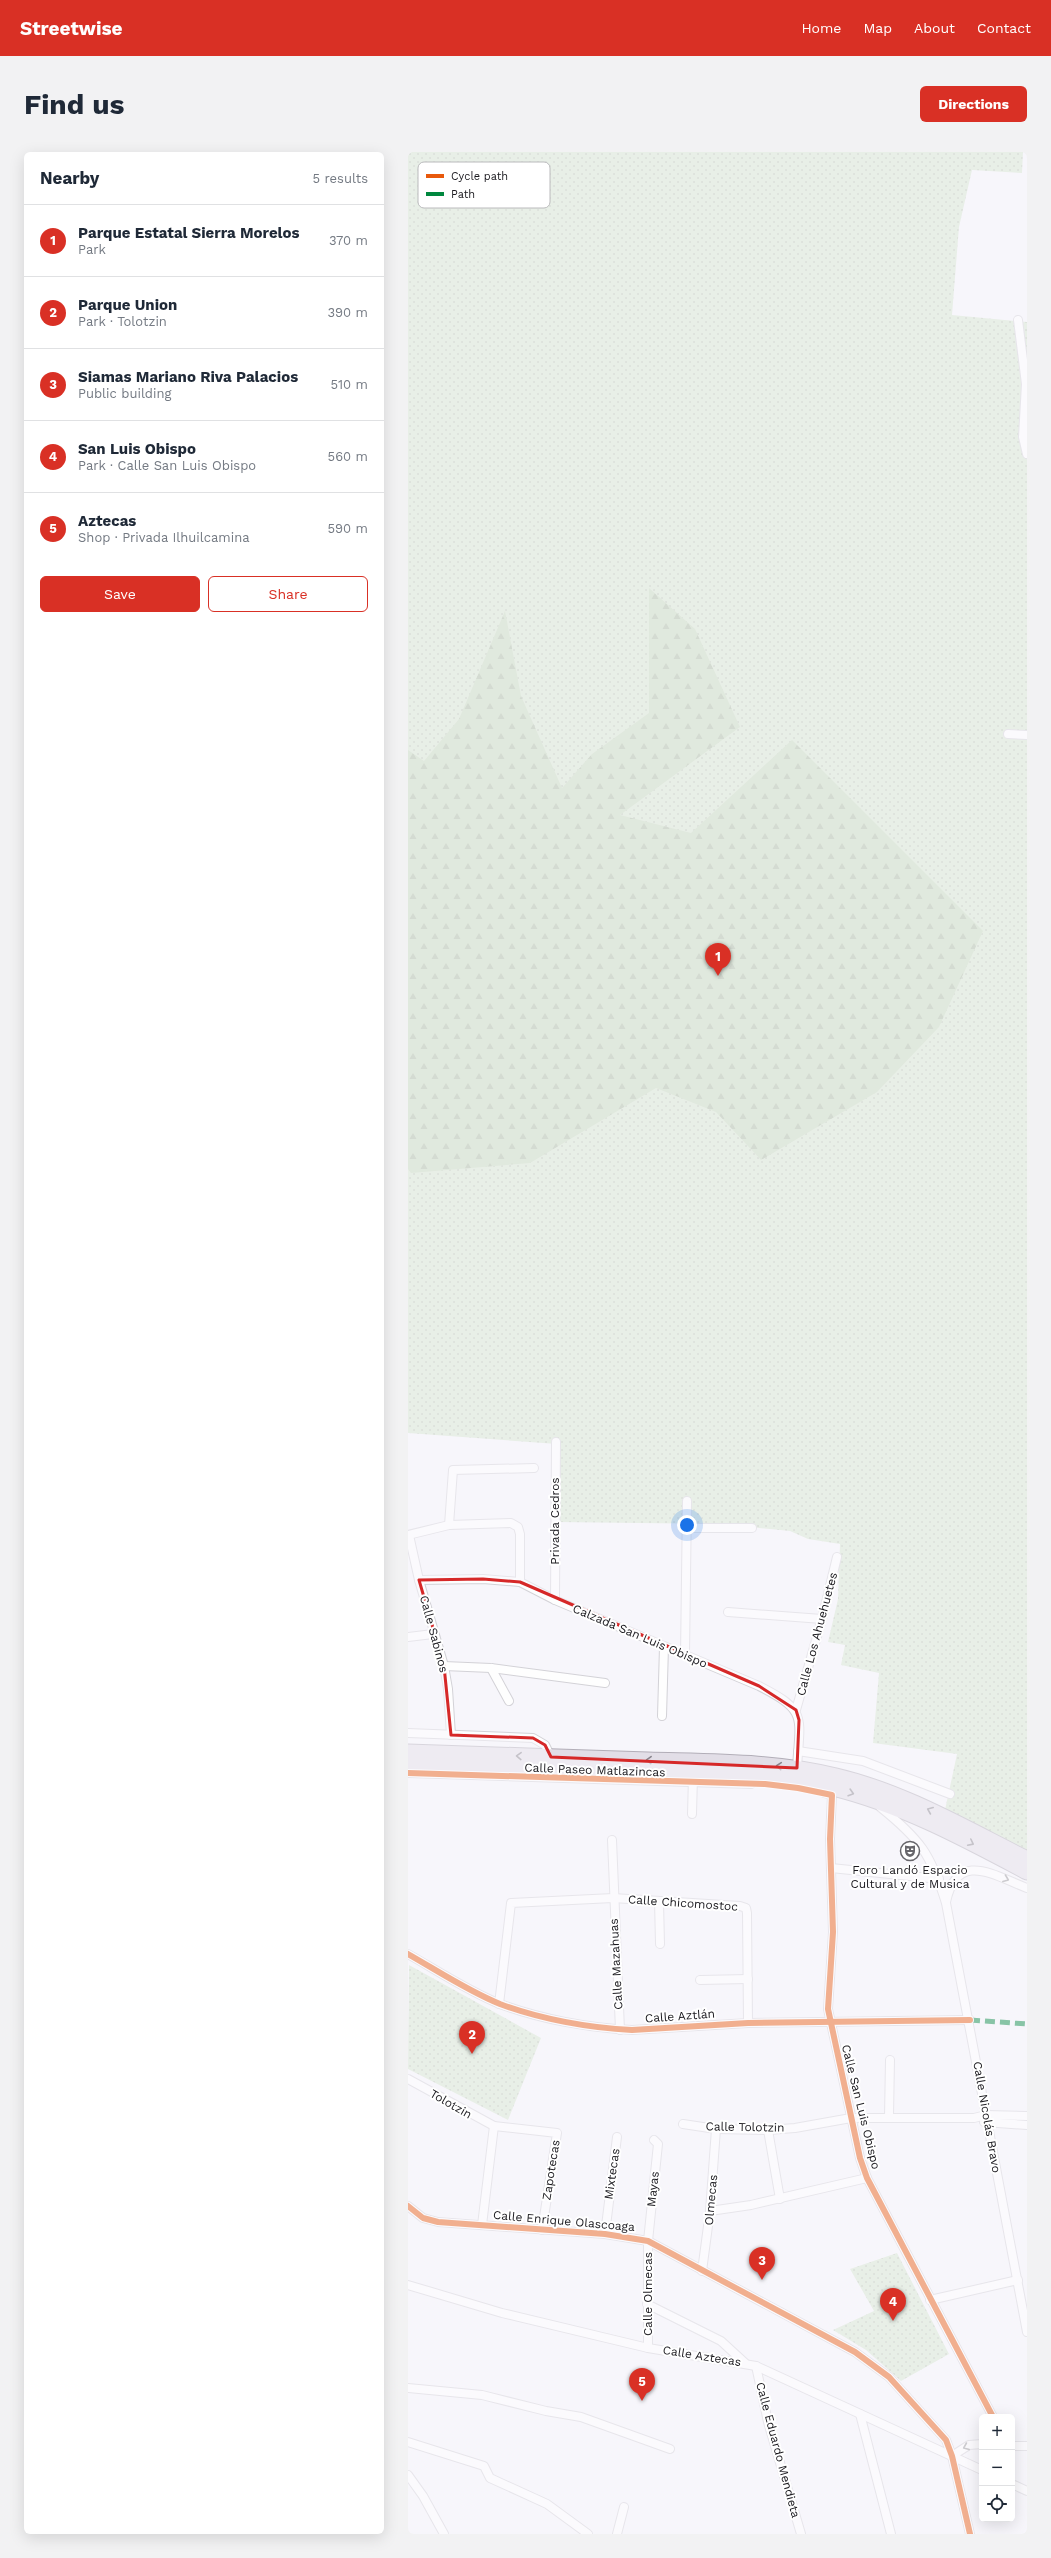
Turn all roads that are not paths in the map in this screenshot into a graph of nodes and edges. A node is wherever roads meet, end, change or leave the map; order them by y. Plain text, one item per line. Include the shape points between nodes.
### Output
1 (1018, 320) dead end
2 (1027, 454) edge
3 (1008, 734) dead end
4 (1027, 735) edge
5 (556, 1442) dead end
6 (534, 1468) dead end
7 (687, 1501) dead end
8 (449, 1525) junction
9 (686, 1528) junction
10 (752, 1528) dead end
11 (409, 1535) edge
12 (837, 1557) dead end
13 (419, 1580) junction
14 (520, 1582) junction
15 (554, 1600) junction
16 (728, 1612) dead end
17 (822, 1619) junction
18 (434, 1634) junction
19 (408, 1637) edge
20 (664, 1647) junction
21 (685, 1655) junction
22 (444, 1666) junction
23 (490, 1668) junction
24 (606, 1683) dead end
25 (509, 1701) dead end
26 (796, 1710) junction
27 (662, 1716) dead end
28 (408, 1733) edge
29 (451, 1735) junction
30 (798, 1751) junction
31 (408, 1752) edge
32 (551, 1757) junction
33 (408, 1764) edge
34 (797, 1768) junction
35 (408, 1773) edge
36 (693, 1777) junction
37 (950, 1794) dead end
38 (870, 1799) junction
39 (692, 1814) dead end
40 (612, 1840) dead end
41 (1027, 1859) edge
42 (831, 1868) junction
43 (1027, 1872) edge
44 (939, 1879) junction
45 (1027, 1888) edge
46 (613, 1898) junction
47 (659, 1901) junction
48 (946, 1903) junction
49 (660, 1944) dead end
50 (408, 1954) edge
51 (748, 1979) junction
52 (700, 1980) dead end
53 (500, 2004) junction
54 (829, 2020) junction
55 (970, 2020) junction
56 (748, 2023) junction
57 (620, 2030) junction
58 (890, 2060) dead end
59 (408, 2079) edge
60 (889, 2116) junction
61 (1027, 2116) edge
62 (851, 2118) junction
63 (987, 2119) junction
64 (683, 2124) dead end
65 (1027, 2125) edge
66 (494, 2126) junction
67 (716, 2129) junction
68 (768, 2130) junction
69 (617, 2137) dead end
70 (654, 2140) dead end
71 (867, 2178) junction
72 (780, 2199) junction
73 (408, 2206) edge
74 (710, 2211) junction
75 (482, 2225) junction
76 (542, 2230) junction
77 (605, 2234) junction
78 (648, 2241) junction
79 (702, 2271) junction
80 (1018, 2280) junction
81 (408, 2285) edge
82 (930, 2300) junction
83 (647, 2304) junction
84 (1027, 2332) edge
85 (648, 2348) junction
86 (745, 2363) junction
87 (756, 2366) junction
88 (408, 2388) edge
89 (860, 2414) junction
90 (991, 2414) edge
91 (408, 2442) edge
92 (979, 2444) edge
93 (1015, 2446) edge
94 (1027, 2446) edge
95 (670, 2449) dead end
96 (952, 2456) junction
97 (979, 2469) edge
98 (408, 2475) edge
99 (1015, 2485) edge
100 (1027, 2491) edge
101 (624, 2507) dead end
102 (444, 2534) edge
103 (588, 2534) edge
104 (617, 2534) edge
105 (801, 2534) edge
106 (891, 2534) edge
107 (970, 2534) edge

1 - 2 street via 1026,384 1022,437
3 - 4 street
5 - 15 street, Privada Cedros
6 - 8 street via 453,1470
7 - 9 street
8 - 11 street
8 - 14 street via 515,1525 520,1534
9 - 10 street
9 - 21 street
11 - 13 street, Calle Sabinos
12 - 17 street, Calle Los Ahuehuetes
13 - 14 street, Calzada San Luis Obispo via 483,1578
13 - 18 street, Calle Sabinos
14 - 15 street, Calzada San Luis Obispo
15 - 20 street, Calzada San Luis Obispo
16 - 17 street
17 - 26 street, Calle Los Ahuehuetes
18 - 19 street
18 - 22 street, Calle Sabinos
20 - 21 street, Calzada San Luis Obispo
20 - 27 street
21 - 26 street, Calzada San Luis Obispo via 759,1686 784,1699
22 - 23 street
22 - 29 street, Calle Sabinos via 449,1695
23 - 24 street
23 - 25 street
26 - 30 street via 799,1720
28 - 29 street
29 - 32 street via 532,1738 545,1746
30 - 34 street
30 - 37 street via 863,1760
32 -> 31 highway, Calle Paseo Matlazincas
34 -> 32 highway, Calle Paseo Matlazincas via 725,1762
33 - 36 highway, Calle Paseo Matlazincas
41 -> 34 highway, Calle Paseo Matlazincas via 935,1812 882,1790 838,1776
35 - 36 street
36 -> 38 highway, Calle Paseo Matlazincas via 787,1779 834,1788
36 - 39 street
36 - 42 street, Calle San Luis Obispo via 782,1786 832,1795
38 -> 43 highway, Calle Paseo Matlazincas via 939,1826
38 - 44 street, Calle Nicolás Bravo via 915,1837 926,1851
40 - 46 street, Calle Mazahuas
42 - 44 street
42 - 54 street, Calle San Luis Obispo via 833,1932 828,1996
44 - 48 street, Calle Nicolás Bravo
48 -> 45 street, Calle Nicolás Bravo via 952,1882 960,1874 971,1870 990,1874
46 - 47 street, Calle Chicomostoc
46 - 53 street, Calle Chicomostoc via 512,1902 508,1907
46 - 57 street, Calle Mazahuas
47 - 49 street
47 - 51 street, Calle Chicomostoc via 744,1907 747,1913
48 - 55 street, Calle Nicolás Bravo
50 - 53 street, Calle Aztlán
51 - 52 street
51 - 56 street, Calle Chicomostoc
53 - 57 street, Calle Aztlán
54 - 55 street, Calle Aztlán
54 - 56 street, Calle Aztlán
54 - 62 street, Calle San Luis Obispo
55 - 63 street, Calle Nicolás Bravo
56 - 57 street, Calle Aztlán
58 - 60 street
59 - 66 street, Tolotzin
60 - 62 street, Calle Tolotzin
60 - 63 street, Calle Tolotzin
61 - 63 street, Calle Tolotzin
62 - 68 street, Calle Tolotzin
62 - 71 street, Calle San Luis Obispo
63 - 65 street, Calle Tolotzin
63 - 80 street, Calle Nicolás Bravo
64 - 67 street, Calle Tolotzin
66 - 75 street
66 - 76 street, Zapotecas via 557,2133
67 - 68 street, Calle Tolotzin
67 - 74 street, Olmecas
68 - 72 street
69 - 77 street, Mixtecas
70 - 78 street, Mayas via 658,2144
71 - 72 street
71 - 82 street, Calle San Luis Obispo
72 - 74 street
73 - 75 street, Calle Enrique Olascoaga via 429,2221
74 - 79 street, Olmecas
75 - 76 street, Calle Enrique Olascoaga
76 - 77 street, Calle Enrique Olascoaga
77 - 78 street, Calle Enrique Olascoaga
78 - 79 street, Calle Enrique Olascoaga
78 - 83 street, Calle Olmecas
79 - 96 street, Calle Enrique Olascoaga via 874,2364 943,2436
80 - 82 street
80 - 84 street, Calle Nicolás Bravo
81 - 85 street, Calle Aztecas via 502,2313
82 - 90 street, Calle San Luis Obispo
83 - 85 street, Calle Olmecas
83 - 86 street via 721,2341 736,2352
85 - 86 street, Calle Aztecas
86 - 87 street, Calle Aztecas
87 - 89 street, Calle Aztecas
87 - 105 street, Calle Eduardo Mendieta via 768,2422
88 - 95 street via 482,2395 594,2421
89 - 96 street, Calle Aztecas
89 - 106 street
91 - 103 street via 484,2466 490,2478 547,2504
92 -> 96 street via 969,2445
93 - 94 street
96 - 97 street, Calle Aztecas
96 - 107 street, Calle Enrique Olascoaga
98 - 102 street
99 - 100 street
101 - 104 street

